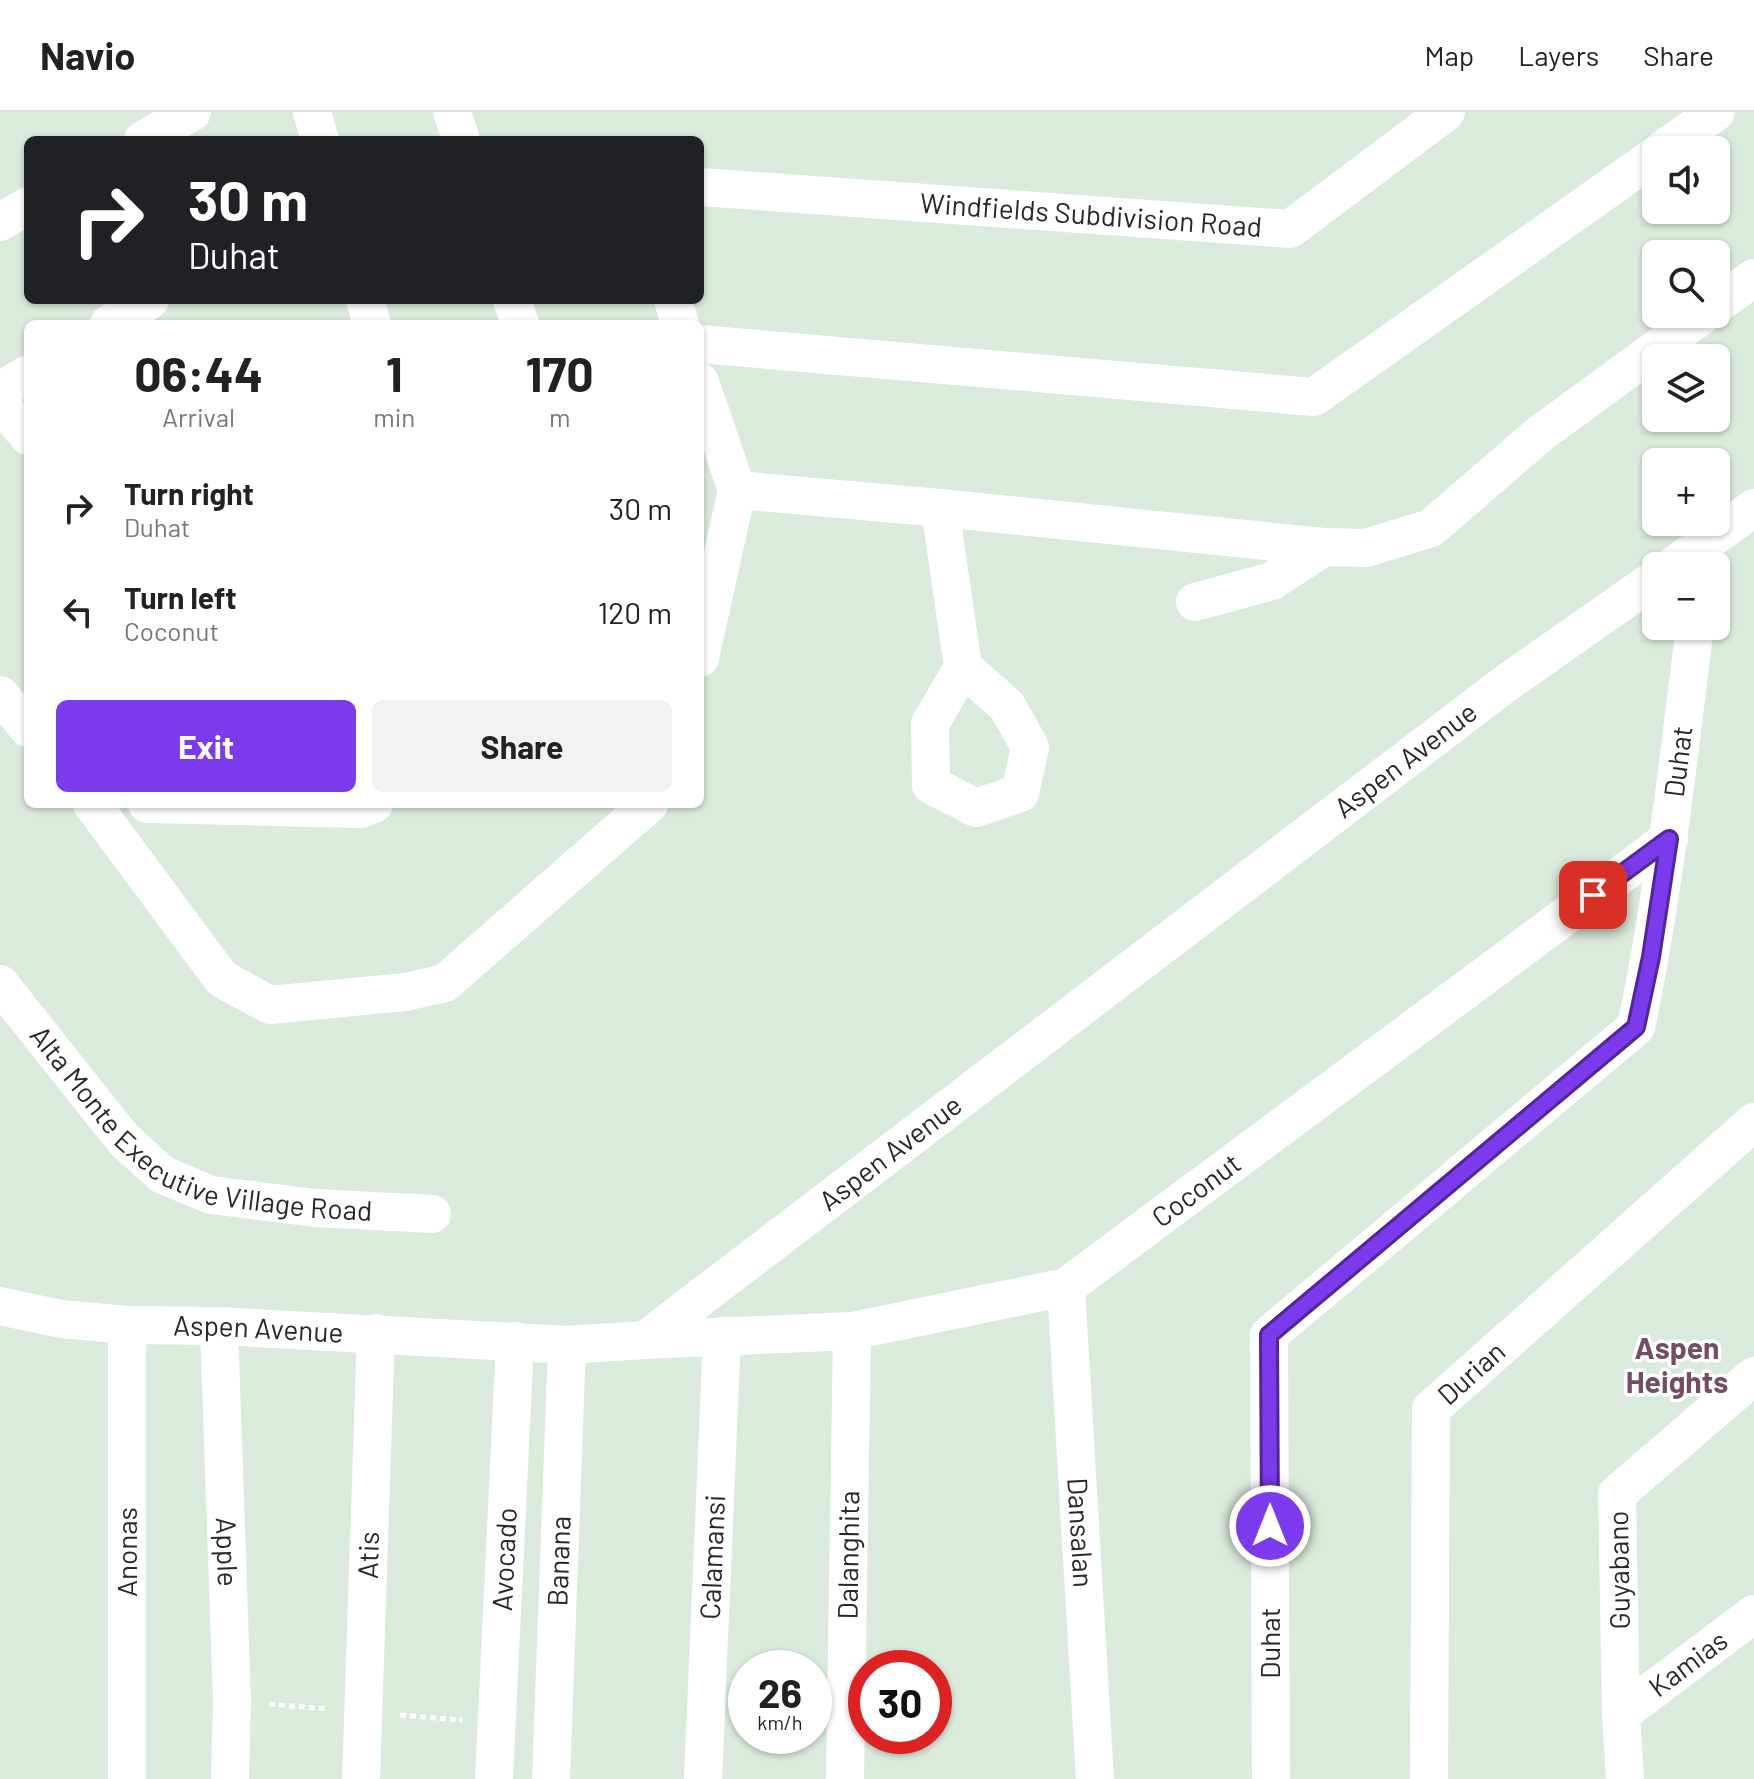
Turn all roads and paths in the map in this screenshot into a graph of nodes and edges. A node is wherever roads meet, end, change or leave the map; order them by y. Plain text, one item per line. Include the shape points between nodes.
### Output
1 (192, 112) edge
2 (312, 112) edge
3 (452, 112) edge
4 (1446, 112) edge
5 (1716, 112) edge
6 (150, 136) edge
7 (319, 136) edge
8 (460, 136) edge
9 (1682, 136) edge
10 (1642, 165) edge
11 (704, 187) edge
12 (24, 208) edge
13 (0, 222) edge
14 (1754, 278) edge
15 (1730, 295) edge
16 (143, 304) edge
17 (116, 320) edge
18 (1685, 328) edge
19 (704, 344) edge
20 (24, 376) edge
21 (0, 391) edge
22 (704, 394) edge
23 (0, 403) edge
24 (24, 431) edge
25 (737, 490) junction
26 (940, 508) junction
27 (1754, 508) edge
28 (1324, 547) junction
29 (1707, 552) edge
30 (1642, 588) edge
31 (1195, 602) dead end
32 (704, 640) edge
33 (1693, 640) edge
34 (963, 667) dead end
35 (0, 695) edge
36 (24, 723) edge
37 (95, 808) edge
38 (644, 808) edge
39 (1669, 839) junction
40 (0, 984) edge
41 (1754, 1122) edge
42 (432, 1214) dead end
43 (1066, 1287) junction
44 (0, 1306) edge
45 (127, 1325) junction
46 (219, 1326) junction
47 (852, 1331) junction
48 (376, 1333) junction
49 (722, 1336) junction
50 (645, 1340) junction
51 (515, 1341) junction
52 (567, 1345) junction
53 (1754, 1376) edge
54 (1754, 1614) edge
55 (1621, 1714) junction
56 (127, 1779) edge
57 (230, 1779) edge
58 (361, 1779) edge
59 (494, 1779) edge
60 (551, 1779) edge
61 (703, 1779) edge
62 (845, 1779) edge
63 (1095, 1779) edge
64 (1271, 1779) edge
65 (1429, 1779) edge
66 (1625, 1779) edge

1 - 6 street
2 - 7 street
3 - 8 street
4 - 11 street, Windfields Subdivision Road via 1290,229
5 - 9 street
10 - 19 street via 1314,397
12 - 13 street
14 - 15 street
16 - 17 street
18 - 28 street via 1541,433 1431,528 1366,548
20 - 21 street
22 - 25 street
23 - 24 street
25 - 26 street
25 - 32 street
26 - 28 street
26 - 34 street
27 - 29 street
28 - 31 street via 1272,581
30 - 50 street, Aspen Avenue via 1505,684
33 - 39 street, Duhat
35 - 36 street
37 - 38 street via 222,979 270,1005 445,983
39 - 43 street, Coconut
39 - 64 street, Duhat via 1636,1027 1269,1335
40 - 42 street, Alta Monte Executive Village Road via 124,1140 163,1175 211,1195 315,1208
41 - 65 street, Durian via 1431,1409
43 - 47 street, Coconut
43 - 63 street, Dansalan
44 - 45 street, Aspen Avenue
45 - 46 street, Aspen Avenue
45 - 56 street, Anonas
46 - 48 street, Aspen Avenue
46 - 57 street, Apple
47 - 49 street, Coconut
47 - 62 street, Dalanghita
48 - 51 street, Aspen Avenue
48 - 58 street, Atis
49 - 50 street, Coconut
49 - 61 street, Calamansi
50 - 52 street, Aspen Avenue
51 - 52 street, Aspen Avenue
51 - 59 street, Avocado
52 - 60 street, Banana
53 - 55 street, Guyabano via 1617,1494
54 - 55 street, Kamias
55 - 66 street, Guyabano

